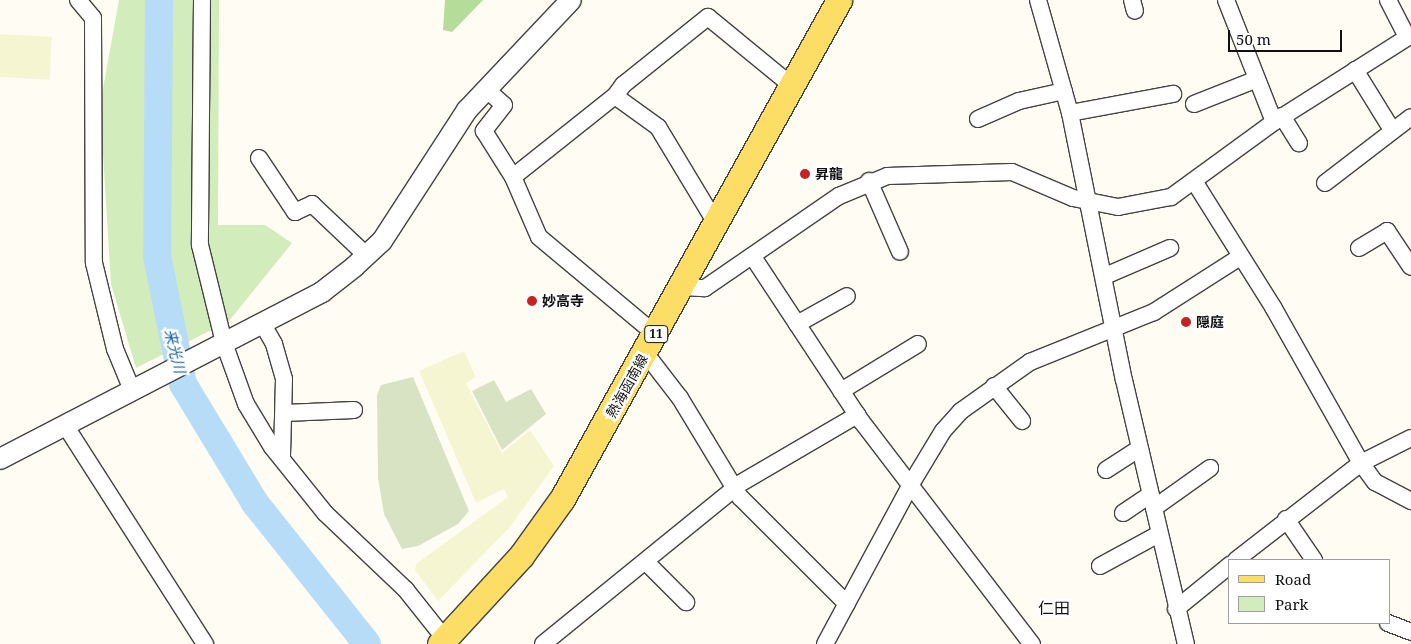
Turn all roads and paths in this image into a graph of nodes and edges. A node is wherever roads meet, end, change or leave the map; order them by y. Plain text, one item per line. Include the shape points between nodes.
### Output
1 (78, 0) edge
2 (202, 0) edge
3 (571, 0) edge
4 (839, 0) edge
5 (1038, 0) edge
6 (1226, 0) edge
7 (1388, 0) edge
8 (1409, 36) edge
9 (1355, 70) junction
10 (1254, 80) junction
11 (792, 86) junction
12 (486, 89) junction
13 (1064, 91) junction
14 (1172, 94) dead end
15 (616, 96) junction
16 (1194, 104) dead end
17 (1070, 113) junction
18 (1411, 117) edge
19 (978, 119) dead end
20 (1278, 119) junction
21 (1392, 130) junction
22 (1299, 143) dead end
23 (259, 158) dead end
24 (513, 178) junction
25 (869, 181) junction
26 (1194, 181) junction
27 (1325, 183) dead end
28 (1090, 203) junction
29 (716, 223) junction
30 (1170, 248) dead end
31 (1359, 248) dead end
32 (900, 252) dead end
33 (366, 255) junction
34 (753, 257) junction
35 (1240, 257) junction
36 (1411, 267) edge
37 (1105, 276) junction
38 (684, 287) junction
39 (847, 296) dead end
40 (262, 323) junction
41 (797, 324) junction
42 (1115, 329) junction
43 (918, 344) dead end
44 (221, 345) junction
45 (651, 345) junction
46 (994, 386) junction
47 (138, 387) junction
48 (841, 391) junction
49 (354, 410) dead end
50 (285, 413) junction
51 (857, 415) junction
52 (1022, 421) dead end
53 (65, 425) junction
54 (1411, 438) edge
55 (1140, 448) junction
56 (0, 458) edge
57 (282, 458) junction
58 (1361, 463) junction
59 (1210, 468) dead end
60 (1106, 470) dead end
61 (911, 484) junction
62 (734, 487) junction
63 (1152, 501) junction
64 (1411, 501) edge
65 (1123, 513) dead end
66 (1286, 519) junction
67 (1159, 534) junction
68 (1237, 559) edge
69 (1313, 559) edge
70 (646, 562) junction
71 (1100, 566) dead end
72 (1228, 567) edge
73 (686, 602) dead end
74 (846, 604) junction
75 (1176, 609) junction
76 (1391, 624) edge
77 (1411, 632) edge
78 (445, 642) edge
79 (205, 644) edge
80 (543, 644) edge
81 (825, 644) edge
82 (1032, 644) edge
83 (1186, 644) edge

1 - 47 street via 93,18 94,263 115,349
2 - 44 street via 200,245
3 - 12 street
4 - 11 main road, 熱海函南線 / 11
5 - 13 street
6 - 10 street
7 - 8 street
8 - 9 street
9 - 20 street
9 - 21 street
10 - 16 street
10 - 20 street
11 - 15 street via 708,17 622,85
11 - 29 main road, 熱海函南線 / 11
12 - 24 street via 504,105 484,131
12 - 33 street via 467,110 382,241
13 - 17 street
13 - 19 street via 1019,101
14 - 17 street
15 - 24 street
15 - 29 street via 658,127
17 - 28 street
18 - 21 street
20 - 22 street
20 - 26 street
21 - 27 street
23 - 33 street via 295,212 312,204
24 - 45 street via 539,237
25 - 28 street via 1012,172
25 - 32 street
25 - 34 street via 839,196
26 - 28 street via 1156,202 1118,207
26 - 35 street
28 - 37 street
29 - 38 main road, 熱海函南線 / 11
30 - 37 street
31 - 36 street via 1387,231
33 - 40 street via 322,292
34 - 38 street via 705,288
34 - 41 street
35 - 42 street via 1154,312
35 - 58 street
37 - 42 street
38 - 45 main road, 熱海函南線 / 11
39 - 41 street
40 - 44 street
40 - 50 street via 274,344 284,379
41 - 48 street
42 - 46 street via 1030,362
42 - 55 street
43 - 48 street
44 - 47 street
44 - 57 street via 246,404
45 - 62 street
45 - 78 main road, 熱海函南線 / 11 via 562,499 521,556
46 - 52 street
46 - 61 street via 943,431
47 - 53 street
48 - 51 street
49 - 50 street
50 - 57 street
51 - 61 street
51 - 62 street
53 - 56 street
53 - 79 street
54 - 58 street
55 - 60 street
55 - 63 street
57 - 78 street via 325,513 406,590
58 - 64 street via 1375,482
58 - 66 street
59 - 63 street
61 - 74 street
61 - 82 street
62 - 70 street
62 - 74 street
63 - 65 street
63 - 67 street
66 - 68 street
66 - 69 street
67 - 71 street
67 - 75 street
70 - 73 street
70 - 80 street
72 - 75 street
74 - 81 street
75 - 83 street
76 - 77 street

